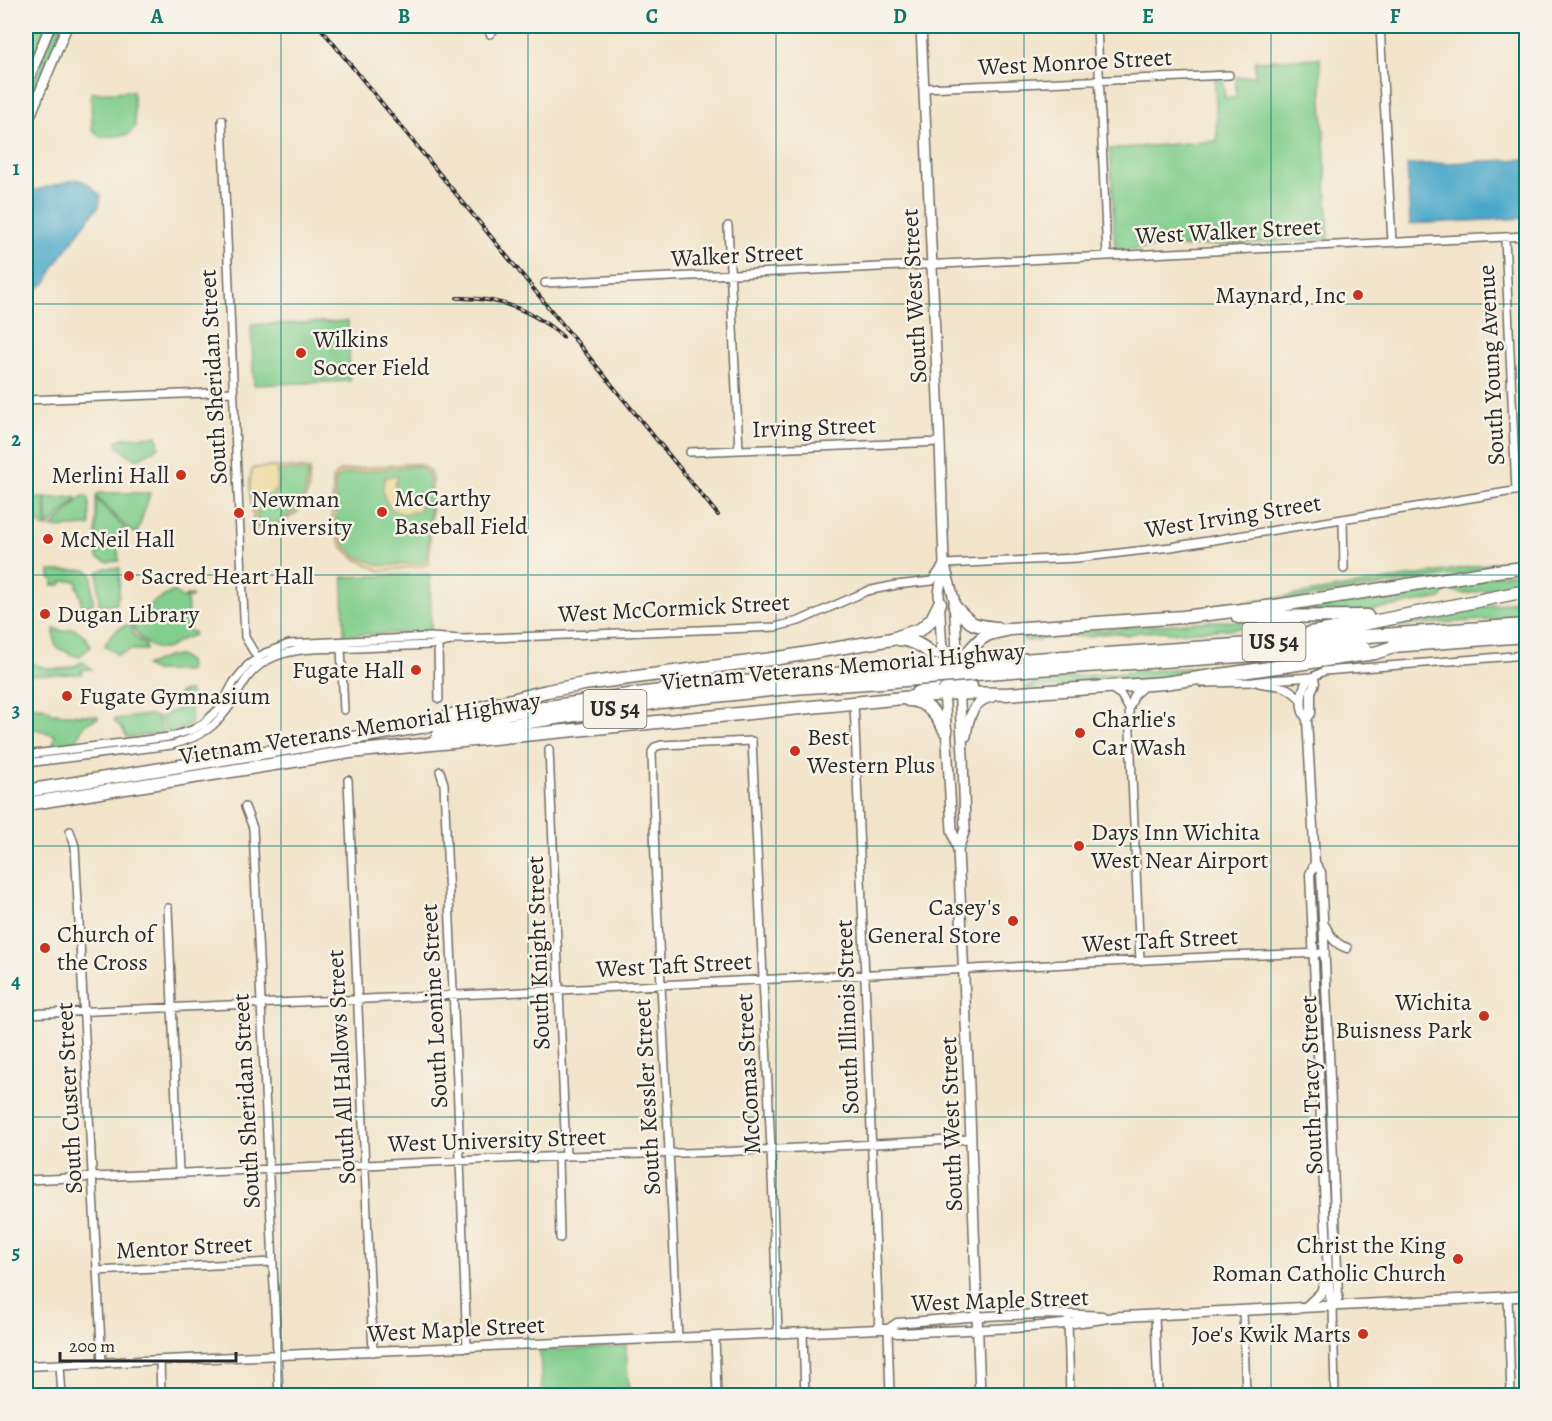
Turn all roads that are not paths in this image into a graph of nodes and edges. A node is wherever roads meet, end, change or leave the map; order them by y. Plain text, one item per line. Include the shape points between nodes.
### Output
1 (50, 26) edge
2 (67, 26) edge
3 (496, 26) edge
4 (921, 26) edge
5 (1097, 26) edge
6 (1380, 26) edge
7 (490, 34) dead end
8 (1229, 75) dead end
9 (1099, 80) junction
10 (26, 86) edge
11 (924, 88) junction
12 (222, 120) dead end
13 (26, 126) edge
14 (728, 225) dead end
15 (1527, 236) edge
16 (1505, 237) junction
17 (1392, 242) junction
18 (1107, 256) junction
19 (932, 265) junction
20 (730, 275) junction
21 (545, 283) dead end
22 (233, 392) junction
23 (26, 400) edge
24 (940, 442) junction
25 (739, 450) junction
26 (690, 452) dead end
27 (1527, 489) edge
28 (1516, 491) junction
29 (1343, 519) junction
30 (944, 564) junction
31 (1527, 567) edge
32 (1344, 569) dead end
33 (1527, 591) edge
34 (940, 603) junction
35 (955, 608) junction
36 (1423, 610) junction
37 (1183, 617) junction
38 (1527, 625) edge
39 (1010, 629) junction
40 (1527, 636) edge
41 (462, 639) junction
42 (892, 639) junction
43 (438, 644) junction
44 (1399, 645) junction
45 (341, 648) junction
46 (936, 650) junction
47 (1111, 653) junction
48 (1527, 655) edge
49 (962, 656) junction
50 (259, 661) junction
51 (1023, 665) junction
52 (881, 676) junction
53 (955, 676) junction
54 (1313, 677) junction
55 (1253, 682) junction
56 (1164, 683) junction
57 (1146, 685) junction
58 (1109, 687) junction
59 (930, 688) junction
60 (944, 694) junction
61 (1000, 694) junction
62 (901, 698) junction
63 (439, 699) dead end
64 (880, 700) junction
65 (1302, 701) junction
66 (854, 703) junction
67 (1129, 709) junction
68 (344, 710) dead end
69 (1307, 719) junction
70 (404, 730) junction
71 (946, 732) junction
72 (655, 747) joint
73 (549, 749) dead end
74 (350, 752) junction
75 (26, 755) edge
76 (963, 756) junction
77 (26, 763) edge
78 (440, 771) dead end
79 (348, 780) dead end
80 (77, 783) junction
81 (26, 784) edge
82 (26, 791) edge
83 (93, 793) junction
84 (26, 804) edge
85 (245, 807) dead end
86 (26, 811) edge
87 (70, 831) dead end
88 (958, 850) junction
89 (1315, 864) junction
90 (168, 908) dead end
91 (1323, 924) junction
92 (1347, 948) dead end
93 (1314, 953) junction
94 (1325, 953) junction
95 (1140, 961) junction
96 (963, 970) junction
97 (865, 975) junction
98 (763, 980) junction
99 (661, 985) junction
100 (559, 990) junction
101 (454, 995) junction
102 (357, 999) junction
103 (260, 1004) junction
104 (172, 1007) junction
105 (84, 1012) junction
106 (26, 1014) edge
107 (971, 1140) junction
108 (871, 1144) junction
109 (771, 1149) junction
110 (669, 1153) junction
111 (562, 1157) junction
112 (460, 1161) junction
113 (365, 1165) junction
114 (268, 1169) junction
115 (179, 1173) junction
116 (92, 1176) junction
117 (26, 1180) edge
118 (560, 1238) dead end
119 (273, 1262) junction
120 (97, 1270) junction
121 (1328, 1275) junction
122 (1527, 1296) edge
123 (1508, 1297) junction
124 (1333, 1306) junction
125 (1306, 1307) junction
126 (1243, 1310) junction
127 (1068, 1314) junction
128 (1155, 1314) junction
129 (1023, 1315) junction
130 (978, 1316) junction
131 (1114, 1317) junction
132 (1068, 1325) junction
133 (1024, 1327) junction
134 (884, 1329) junction
135 (979, 1329) junction
136 (802, 1332) junction
137 (778, 1333) junction
138 (715, 1336) junction
139 (678, 1338) junction
140 (467, 1347) junction
141 (373, 1352) junction
142 (278, 1356) junction
143 (160, 1361) junction
144 (102, 1364) junction
145 (60, 1365) junction
146 (26, 1366) edge
147 (62, 1395) edge
148 (161, 1395) edge
149 (279, 1395) edge
150 (717, 1395) edge
151 (805, 1395) edge
152 (890, 1395) edge
153 (980, 1395) edge
154 (1070, 1395) edge
155 (1158, 1395) edge
156 (1246, 1395) edge
157 (1335, 1395) edge
158 (1511, 1395) edge

1 - 10 main road
2 - 13 main road
3 - 7 street
4 - 11 main road, South West Street
5 - 9 street
6 - 17 street
8 - 9 street, West Monroe Street
9 - 11 street, West Monroe Street
9 - 18 street
11 - 19 main road, South West Street
12 - 22 street, South Sheridan Street
14 - 20 street
15 - 16 street, West Walker Street
16 - 17 street, West Walker Street
16 - 28 street, South Young Avenue
17 - 18 street, West Walker Street
18 - 19 street, West Walker Street
19 - 20 street, Walker Street
19 - 24 main road, South West Street
20 - 21 street, Walker Street
20 - 25 street
22 - 23 street
22 - 50 street, South Sheridan Street via 245,637
24 - 25 street, Irving Street
24 - 30 main road, South West Street
25 - 26 street, Irving Street
27 - 28 street, West Irving Street
28 - 29 street, West Irving Street
29 - 30 street, West Irving Street via 1077,558
29 - 32 street
30 - 34 main road, South West Street
30 - 35 main road, South West Street
30 - 41 street, West McCormick Street via 932,581 867,591 799,621 775,627
31 - 37 highway
33 - 36 highway
34 - 42 highway via 921,629
34 - 46 main road, South West Street
35 - 39 highway via 974,625
35 - 49 main road, South West Street
36 - 37 highway via 1352,617
36 - 47 highway via 1318,632
37 - 39 highway
38 - 47 highway, Vietnam Veterans Memorial Highway / US 54
39 - 49 highway via 989,634
40 - 44 highway, Vietnam Veterans Memorial Highway / US 54
41 - 43 street, West McCormick Street
41 - 50 street, West McCormick Street via 303,643 277,647
42 - 46 highway
42 - 70 highway via 561,688 433,719
43 - 45 street, West McCormick Street
43 - 63 street
44 - 51 highway, Vietnam Veterans Memorial Highway / US 54
44 - 56 highway via 1375,653
45 - 50 street, West McCormick Street via 290,652
45 - 68 street
46 - 53 highway
46 - 59 highway via 938,678
47 - 51 highway, Vietnam Veterans Memorial Highway / US 54
48 - 54 street via 1324,671
49 - 53 highway
49 - 53 highway via 966,672
50 - 75 street, West McCormick Street via 240,675 217,711 192,730 169,737
50 - 77 street, West McCormick Street via 224,715 202,734 172,745
51 - 52 highway, Vietnam Veterans Memorial Highway / US 54, bridge
52 - 70 highway, Vietnam Veterans Memorial Highway / US 54 via 720,684
52 - 74 highway, Vietnam Veterans Memorial Highway / US 54 via 627,707
53 - 59 highway
53 - 60 highway
53 - 61 highway via 976,690
53 - 76 main road, South West Street
54 - 55 street
54 - 65 street via 1305,684
54 - 69 street, South Tracy Street via 1311,713
55 - 56 street
55 - 65 street via 1286,687
56 - 57 highway
57 - 58 highway
57 - 67 street via 1135,694
58 - 61 highway
58 - 67 street via 1122,694
59 - 62 highway
60 - 62 highway
60 - 71 main road, South West Street
61 - 76 main road via 984,698 973,710
62 - 64 highway
64 - 66 highway
64 - 71 highway via 916,700 935,714
65 - 69 street, South Tracy Street
66 - 74 highway
66 - 97 street, South Illinois Street
67 - 95 street
69 - 89 street, South Tracy Street
70 - 80 highway, Vietnam Veterans Memorial Highway / US 54
71 - 88 main road, South West Street via 952,830
72 - 98 street, McComas Street via 752,741
72 - 99 street, South Kessler Street via 652,767
73 - 100 street, South Knight Street
74 - 83 highway, Vietnam Veterans Memorial Highway / US 54
76 - 88 main road, South West Street via 965,829
78 - 101 street, South Leonine Street via 444,784
79 - 102 street, South All Hallows Street
80 - 81 highway
80 - 82 highway, Vietnam Veterans Memorial Highway / US 54
83 - 84 highway, Vietnam Veterans Memorial Highway / US 54
83 - 86 highway
85 - 103 street, South Sheridan Street via 253,828
87 - 105 street, South Custer Street via 75,846
88 - 96 main road, South West Street
89 - 91 street, South Tracy Street via 1321,872
89 - 93 street, South Tracy Street via 1310,874
90 - 104 street
91 - 92 street via 1333,940
91 - 94 street, South Tracy Street
93 - 94 street, West Taft Street
93 - 95 street, West Taft Street
93 - 121 street, South Tracy Street
94 - 124 street, South Tracy Street via 1338,1297
95 - 96 street, West Taft Street
96 - 97 street, West Taft Street
96 - 107 main road, South West Street
97 - 98 street, West Taft Street
97 - 108 street, South Illinois Street
98 - 99 street, West Taft Street
98 - 109 street, McComas Street
99 - 100 street, West Taft Street
99 - 110 street, South Kessler Street
100 - 101 street, West Taft Street
100 - 111 street, South Knight Street
101 - 102 street, West Taft Street
101 - 112 street, South Leonine Street
102 - 103 street, West Taft Street
102 - 113 street, South All Hallows Street
103 - 104 street, West Taft Street
103 - 114 street, South Sheridan Street
104 - 105 street, West Taft Street
104 - 115 street
105 - 106 street, West Taft Street
105 - 116 street, South Custer Street
107 - 108 street, West University Street
107 - 130 main road, South West Street
108 - 109 street, West University Street
108 - 134 street, South Illinois Street
109 - 110 street, West University Street
109 - 137 street, McComas Street
110 - 111 street, West University Street
110 - 139 street, South Kessler Street
111 - 112 street, West University Street
111 - 118 street, South Knight Street
112 - 113 street, West University Street
112 - 140 street, South Leonine Street
113 - 114 street, West University Street
113 - 141 street, South All Hallows Street
114 - 115 street, West University Street
114 - 119 street, South Sheridan Street
115 - 116 street, West University Street
116 - 117 street, West University Street
116 - 120 street, South Custer Street
119 - 120 street, Mentor Street
119 - 142 street, South Sheridan Street
120 - 144 street, South Custer Street
121 - 124 street, South Tracy Street
121 - 125 main road via 1321,1293
122 - 123 main road, West Maple Street
123 - 124 main road, West Maple Street
123 - 158 street
124 - 125 main road, West Maple Street
124 - 157 street, South Tracy Street
125 - 126 main road, West Maple Street
126 - 128 main road, West Maple Street
126 - 156 street
127 - 129 street, West Maple Street
127 - 131 street, West Maple Street
127 - 132 street
128 - 131 main road, West Maple Street
128 - 155 street
129 - 130 street, West Maple Street
129 - 133 street
130 - 134 street, West Maple Street via 897,1323
130 - 135 main road, South West Street
131 - 132 street, West Maple Street
132 - 133 street, West Maple Street
132 - 154 street
133 - 135 street, West Maple Street
134 - 135 street, West Maple Street
134 - 136 street, West Maple Street
134 - 152 street, South Illinois Street
135 - 153 main road, South West Street
136 - 137 street, West Maple Street
136 - 151 street
137 - 138 street, West Maple Street
138 - 139 street, West Maple Street
138 - 150 street
139 - 140 street, West Maple Street
140 - 141 street, West Maple Street
141 - 142 street, West Maple Street
142 - 143 street, West Maple Street
142 - 149 street, South Sheridan Street
143 - 144 street, West Maple Street
143 - 148 street
144 - 145 street, West Maple Street
145 - 146 street, West Maple Street
145 - 147 street

